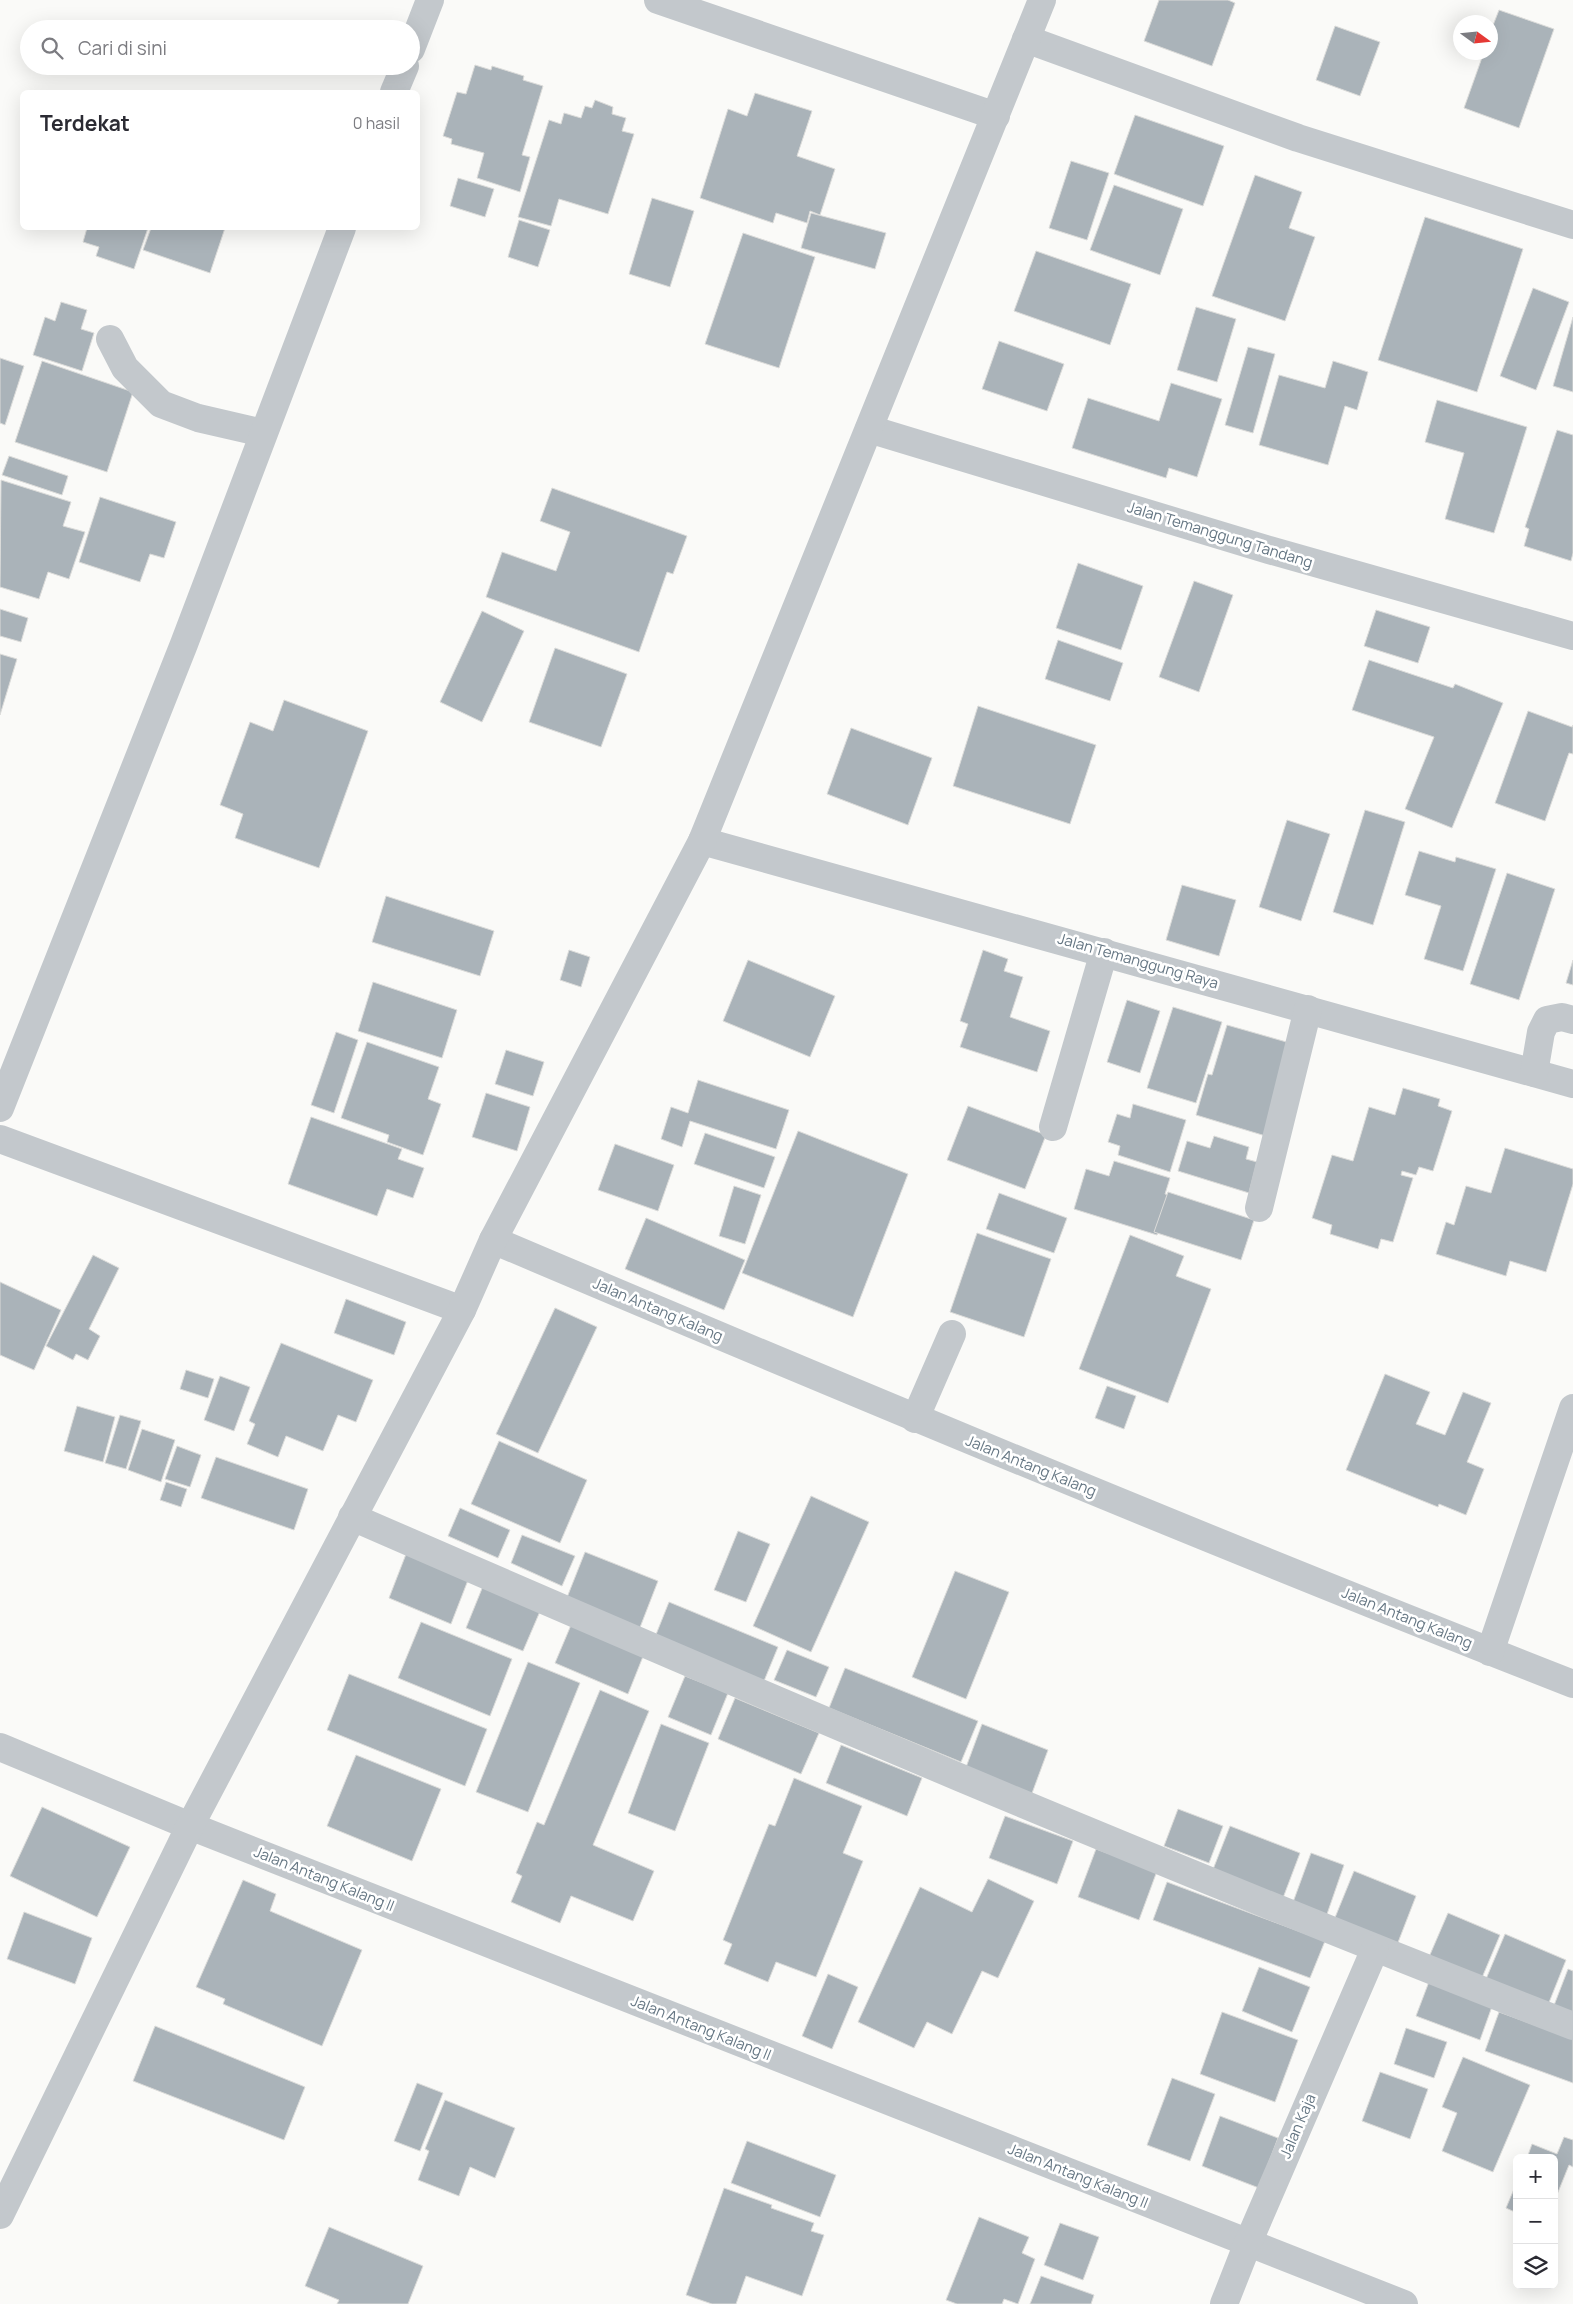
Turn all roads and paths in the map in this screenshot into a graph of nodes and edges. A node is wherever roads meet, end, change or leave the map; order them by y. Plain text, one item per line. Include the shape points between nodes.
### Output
1 (430, 0) edge
2 (658, 0) edge
3 (1042, 0) edge
4 (420, 26) edge
5 (1026, 39) junction
6 (401, 75) edge
7 (395, 90) edge
8 (996, 116) junction
9 (1573, 225) edge
10 (341, 230) edge
11 (110, 339) dead end
12 (869, 429) junction
13 (263, 433) junction
14 (1573, 636) edge
15 (702, 841) junction
16 (1104, 952) junction
17 (1308, 1009) junction
18 (1573, 1020) edge
19 (1534, 1073) junction
20 (1573, 1084) edge
21 (0, 1108) edge
22 (1053, 1127) dead end
23 (0, 1138) edge
24 (1259, 1208) dead end
25 (493, 1240) junction
26 (462, 1310) junction
27 (952, 1334) dead end
28 (1573, 1408) edge
29 (915, 1419) junction
30 (352, 1517) junction
31 (1490, 1652) junction
32 (1573, 1684) edge
33 (0, 1747) edge
34 (190, 1826) junction
35 (1375, 1949) junction
36 (1573, 2026) edge
37 (0, 2215) edge
38 (1248, 2243) junction
39 (1224, 2304) edge
40 (1404, 2304) edge

1 - 4 street
2 - 8 street
3 - 5 street
5 - 8 street
5 - 9 street via 1298,138
6 - 7 street
8 - 12 street
10 - 13 street
11 - 13 street via 124,368 161,404 198,418
12 - 14 street, Jalan Temanggung Tandang via 1269,550
12 - 15 street
13 - 21 street via 184,644
15 - 16 street, Jalan Temanggung Raya
15 - 25 street
16 - 17 street, Jalan Temanggung Raya
16 - 22 street
17 - 19 street, Jalan Temanggung Raya
17 - 24 street
18 - 19 street via 1562,1017 1547,1020
19 - 20 street, Jalan Temanggung Raya
23 - 26 street
25 - 26 street
25 - 29 street, Jalan Antang Kalang
26 - 30 street
27 - 29 street
28 - 31 street
29 - 31 street, Jalan Antang Kalang
30 - 34 street
30 - 35 street via 784,1704
31 - 32 street, Jalan Antang Kalang
33 - 34 street, Jalan Antang Kalang II
34 - 37 street
34 - 38 street, Jalan Antang Kalang II
35 - 36 street
35 - 38 street, Jalan Kaja
38 - 39 street, Jalan Kaja
38 - 40 street, Jalan Antang Kalang II

